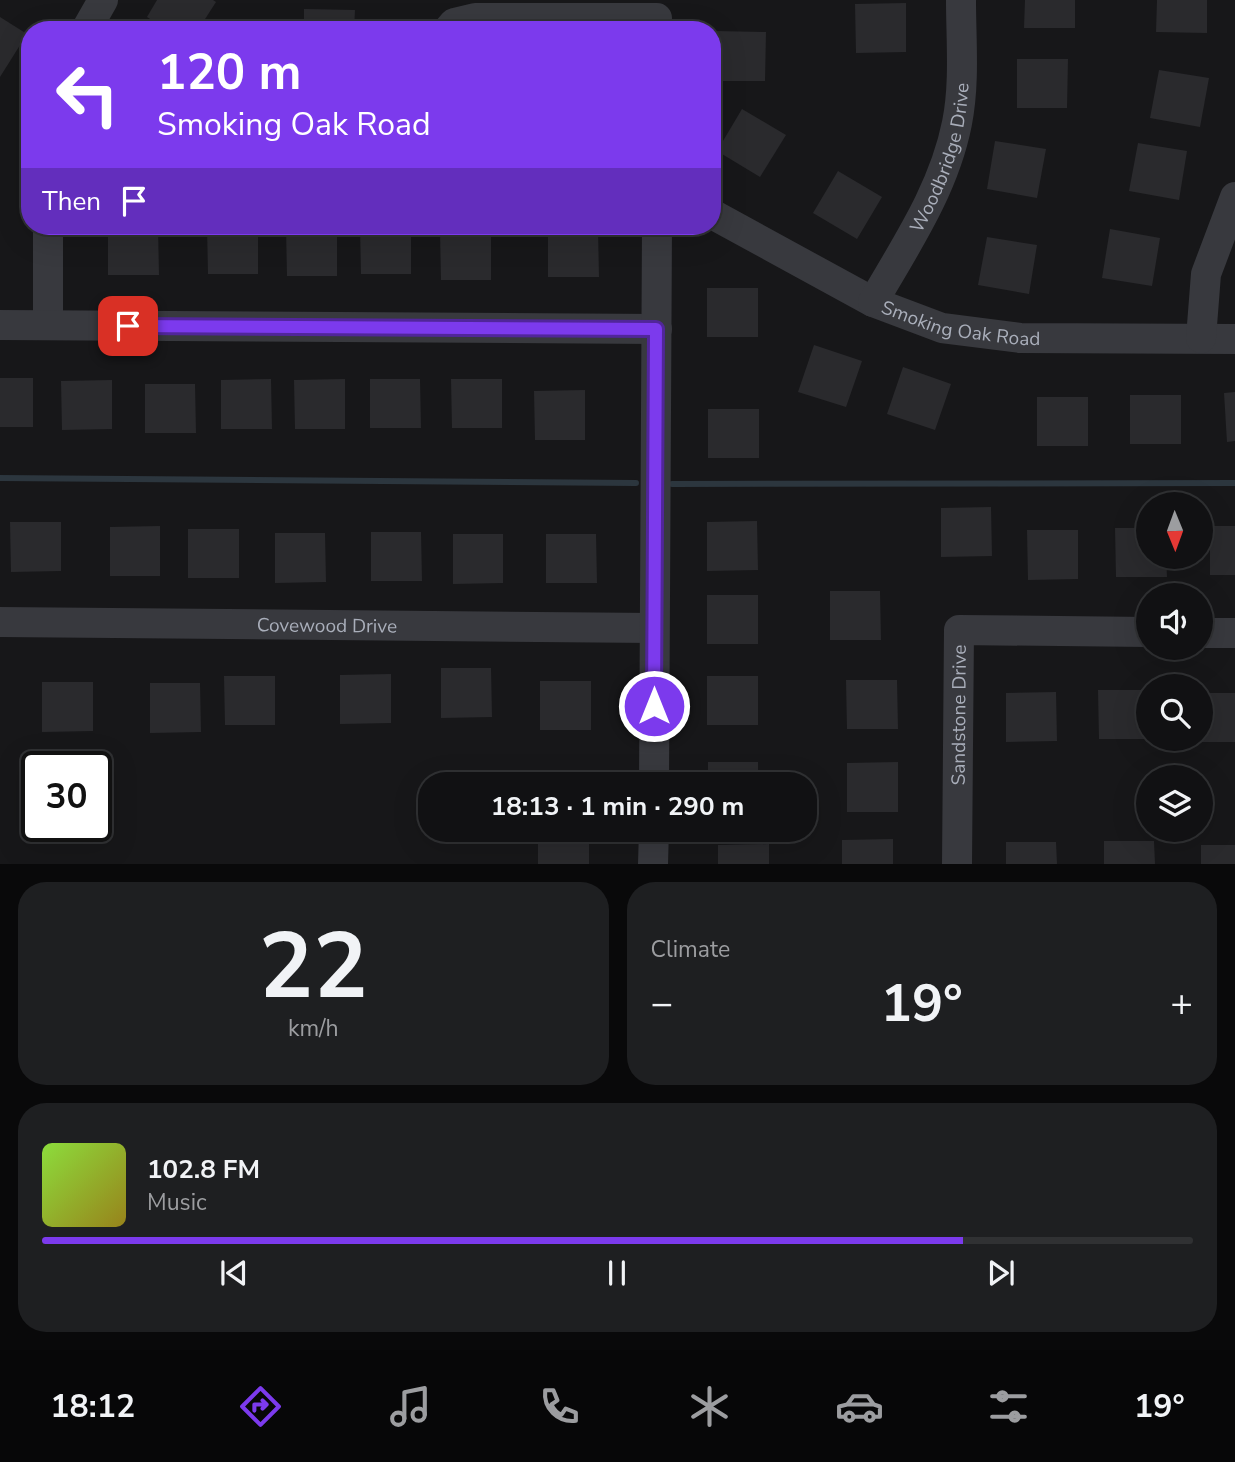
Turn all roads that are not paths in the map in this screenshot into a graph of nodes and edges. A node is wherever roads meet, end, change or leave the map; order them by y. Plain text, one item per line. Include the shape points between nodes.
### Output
1 (103, 0) edge
2 (961, 0) edge
3 (657, 16) edge
4 (91, 21) edge
5 (462, 21) edge
6 (1235, 197) edge
7 (721, 219) edge
8 (48, 235) edge
9 (657, 235) edge
10 (873, 302) junction
11 (0, 325) edge
12 (48, 326) junction
13 (656, 329) junction
14 (1201, 338) junction
15 (1235, 339) edge
16 (0, 622) edge
17 (654, 628) junction
18 (1136, 632) edge
19 (1213, 632) edge
20 (1235, 633) edge
21 (654, 772) edge
22 (653, 842) edge
23 (653, 863) edge
24 (957, 863) edge

1 - 4 street
2 - 10 street, Woodbridge Drive via 960,92 951,149 932,200
3 - 5 street
6 - 14 street via 1206,274
7 - 10 street, Smoking Oak Road
8 - 12 street
9 - 13 street
10 - 14 street, Smoking Oak Road via 942,328 978,335
11 - 12 street
12 - 13 street
13 - 17 street
14 - 15 street, Smoking Oak Road
16 - 17 street, Covewood Drive
17 - 21 street
18 - 24 street, Sandstone Drive via 959,631
19 - 20 street
22 - 23 street

